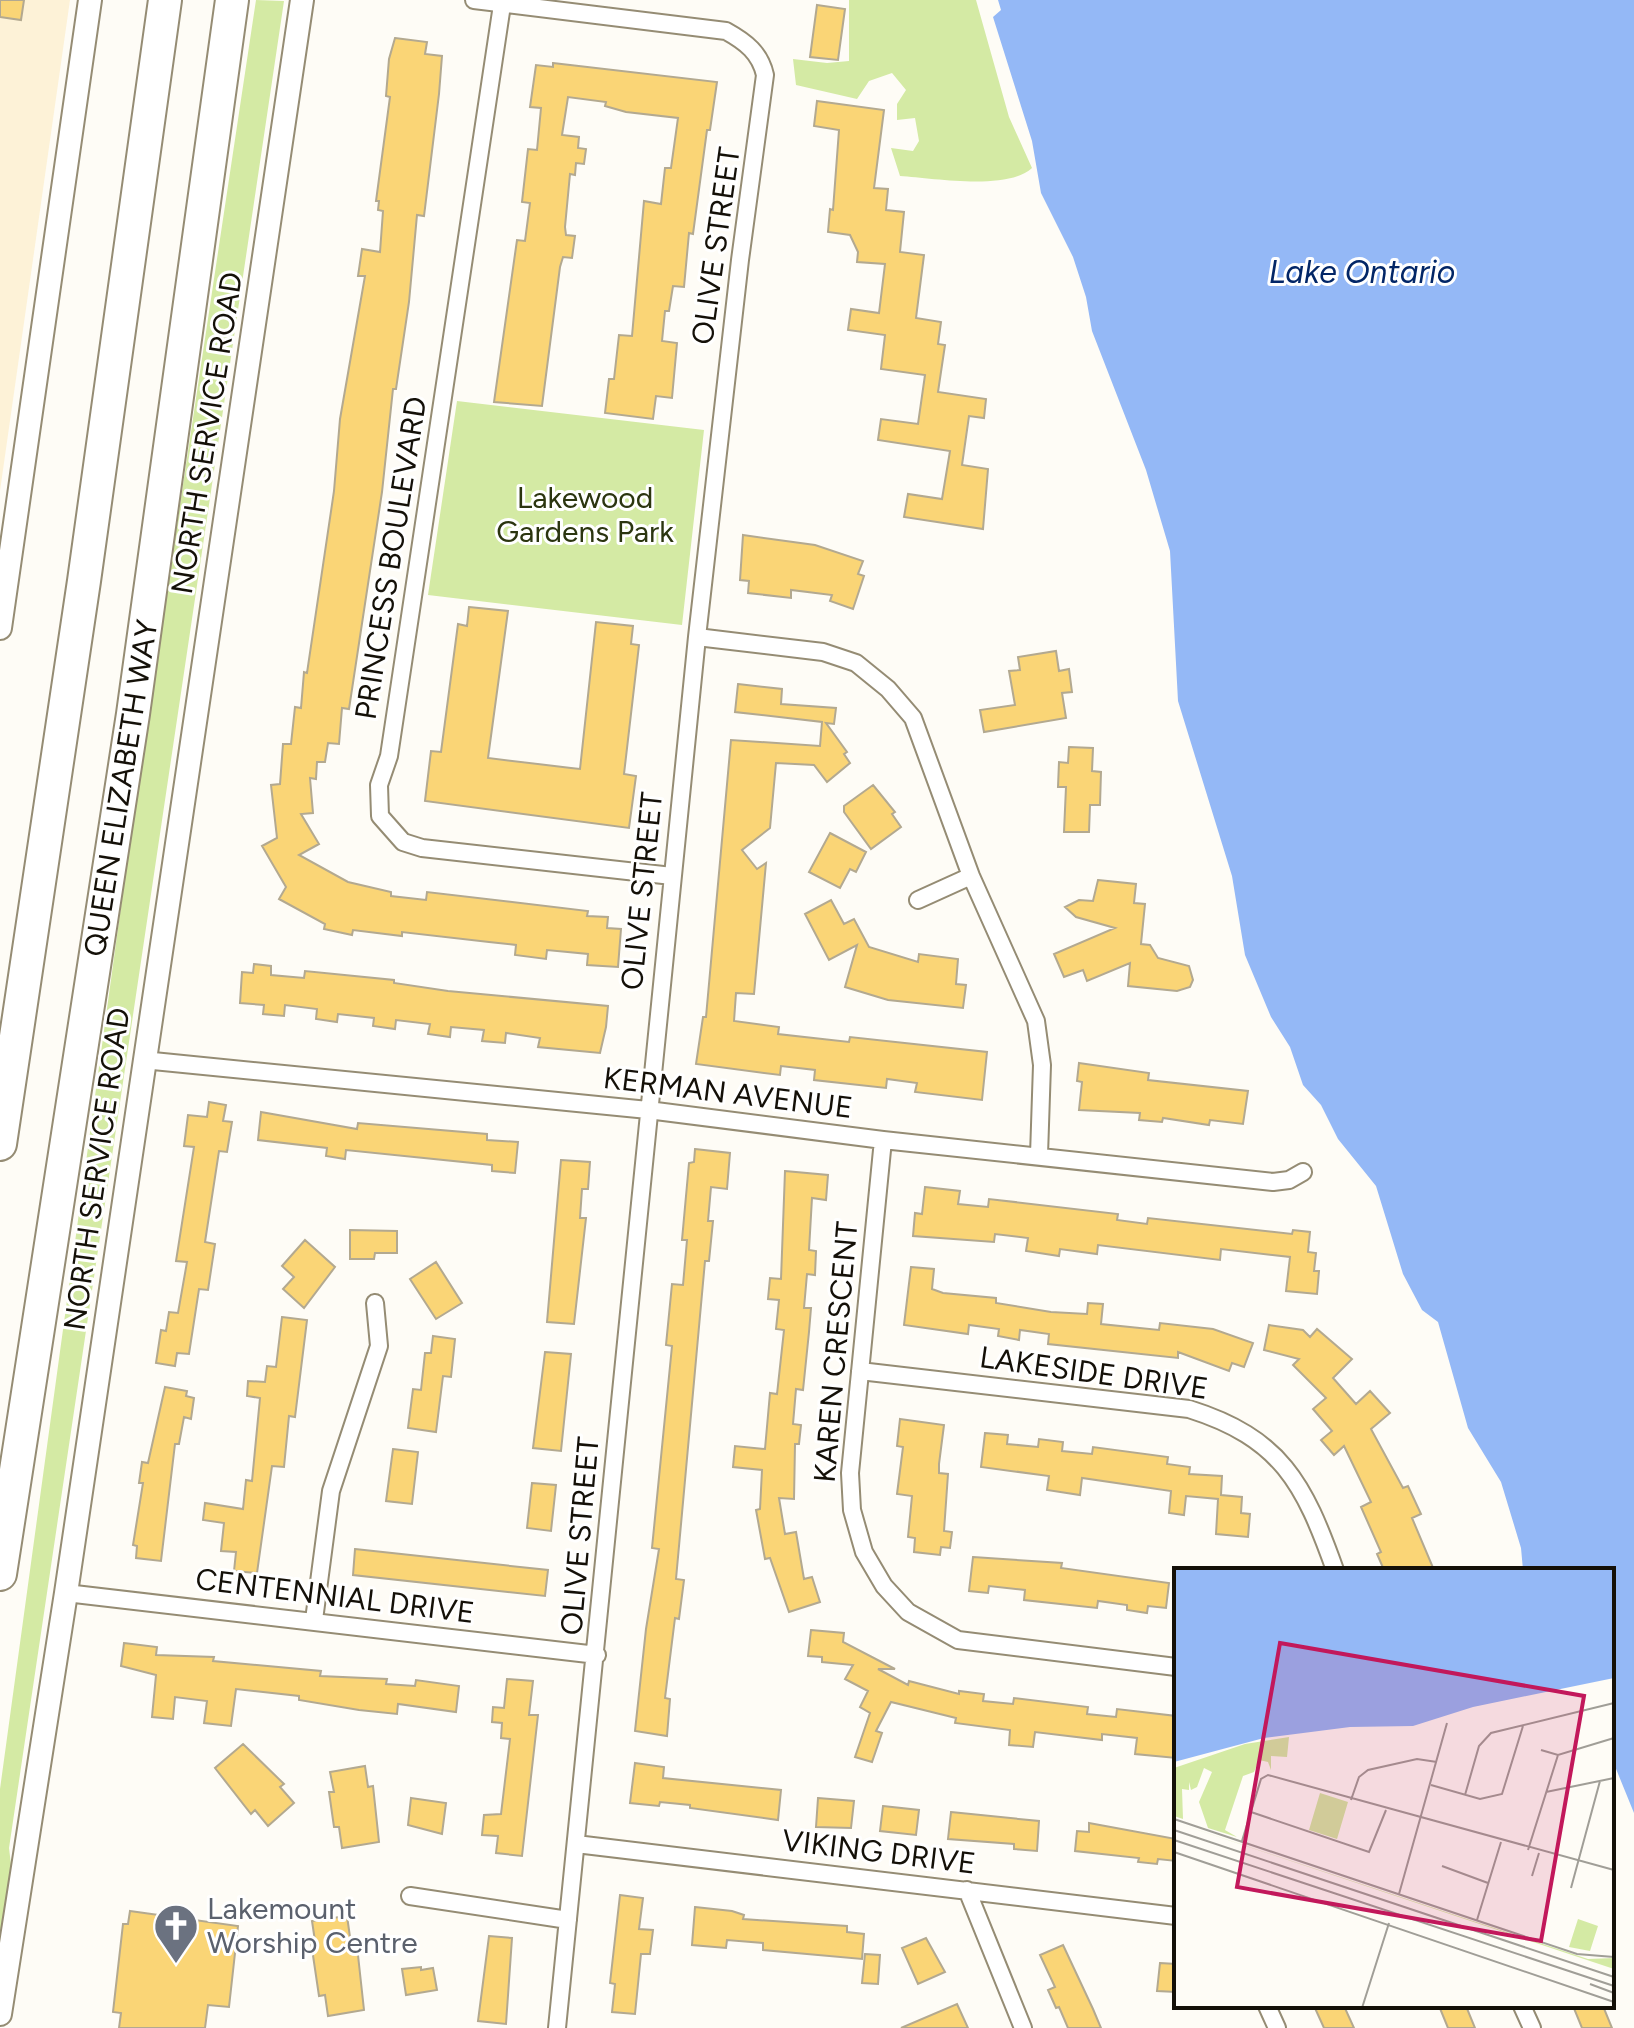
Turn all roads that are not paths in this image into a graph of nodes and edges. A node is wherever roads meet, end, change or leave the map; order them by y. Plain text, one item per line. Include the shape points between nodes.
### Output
1 (90, 0) edge
2 (165, 0) edge
3 (232, 0) edge
4 (302, 0) edge
5 (474, 0) edge
6 (502, 5) junction
7 (0, 628) edge
8 (697, 637) junction
9 (672, 876) junction
10 (971, 876) junction
11 (918, 900) dead end
12 (143, 1060) junction
13 (648, 1110) junction
14 (883, 1140) junction
15 (0, 1144) edge
16 (1039, 1155) junction
17 (1303, 1172) dead end
18 (375, 1303) dead end
19 (860, 1371) junction
20 (1334, 1568) edge
21 (0, 1574) edge
22 (66, 1593) junction
23 (314, 1620) junction
24 (597, 1655) junction
25 (1174, 1667) edge
26 (576, 1844) junction
27 (967, 1890) junction
28 (410, 1896) dead end
29 (1174, 1916) edge
30 (568, 1920) junction
31 (1268, 2008) edge
32 (1523, 2008) edge
33 (0, 2014) edge
34 (557, 2028) edge
35 (1023, 2028) edge
36 (1277, 2028) edge
37 (1532, 2028) edge

1 - 7 street
2 - 15 highway
3 - 21 highway, QUEEN ELIZABETH WAY via 133,714
4 - 12 street, NORTH SERVICE ROAD
5 - 6 street, OLIVE STREET
6 - 8 street, OLIVE STREET via 726,31 761,60 762,119 740,260
6 - 9 street, PRINCESS BOULEVARD via 389,756 379,785 380,816 403,842 422,848
8 - 9 street, OLIVE STREET
8 - 10 street via 823,652 856,663 888,689 913,718
9 - 13 street, OLIVE STREET
10 - 11 street
10 - 16 street via 1036,1021 1042,1065
12 - 13 street, KERMAN AVENUE
12 - 22 street, NORTH SERVICE ROAD
13 - 14 street, KERMAN AVENUE
13 - 24 street, OLIVE STREET
14 - 16 street, KERMAN AVENUE
14 - 19 street, KAREN CRESCENT
16 - 17 street, KERMAN AVENUE via 1273,1182
18 - 23 street via 379,1346 331,1491
19 - 20 street, LAKESIDE DRIVE via 1189,1409 1228,1421 1258,1440 1289,1472 1313,1508
19 - 25 street, KAREN CRESCENT via 850,1473 852,1510 864,1552 908,1612 958,1640
22 - 23 street, CENTENNIAL DRIVE
22 - 33 street, NORTH SERVICE ROAD
23 - 24 street, CENTENNIAL DRIVE
24 - 26 street, OLIVE STREET
26 - 27 street, VIKING DRIVE
26 - 30 street, OLIVE STREET
27 - 29 street, VIKING DRIVE
27 - 35 street
28 - 30 street
30 - 34 street, OLIVE STREET
31 - 36 street
32 - 37 street

